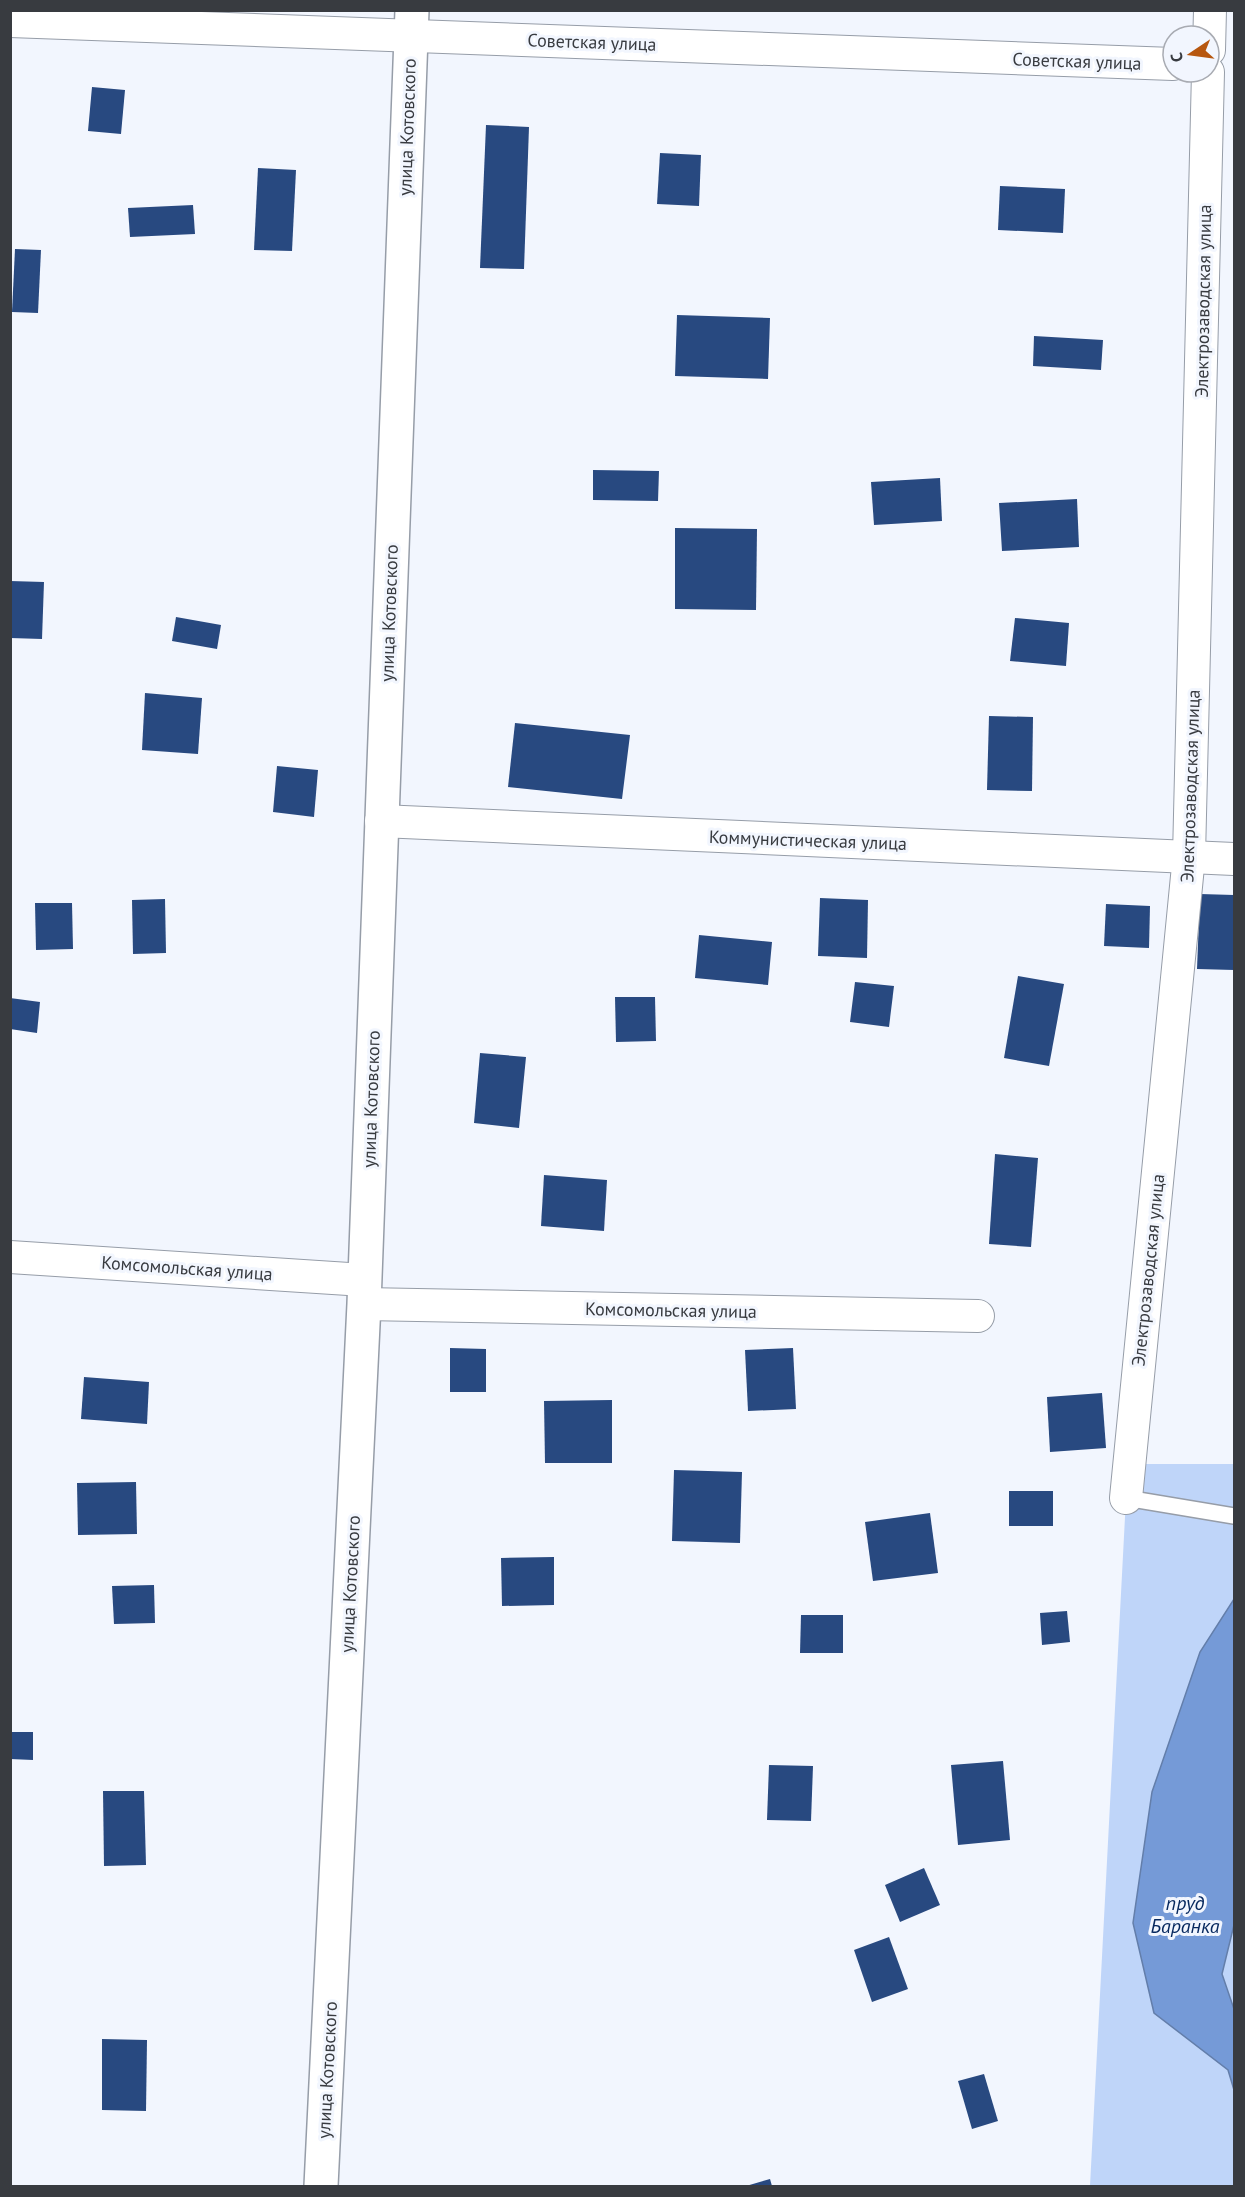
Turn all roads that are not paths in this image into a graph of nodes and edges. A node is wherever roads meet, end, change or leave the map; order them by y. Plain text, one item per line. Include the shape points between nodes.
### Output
1 (10, 21) edge
2 (411, 23) edge
3 (1161, 63) edge
4 (1208, 84) edge
5 (381, 821) junction
6 (1189, 856) junction
7 (1234, 859) edge
8 (10, 1257) edge
9 (364, 1292) junction
10 (978, 1316) dead end
11 (1126, 1498) joint
12 (1234, 1516) edge
13 (321, 2187) edge

1 - 2 street, Советская улица
2 - 3 street, Советская улица
2 - 5 main road, улица Котовского
4 - 6 street, Электрозаводская улица
5 - 6 street, Коммунистическая улица
5 - 9 main road, улица Котовского
6 - 7 street, Коммунистическая улица
6 - 11 street, Электрозаводская улица
8 - 9 street, Комсомольская улица
9 - 10 street, Комсомольская улица
9 - 13 main road, улица Котовского
11 - 12 lane

